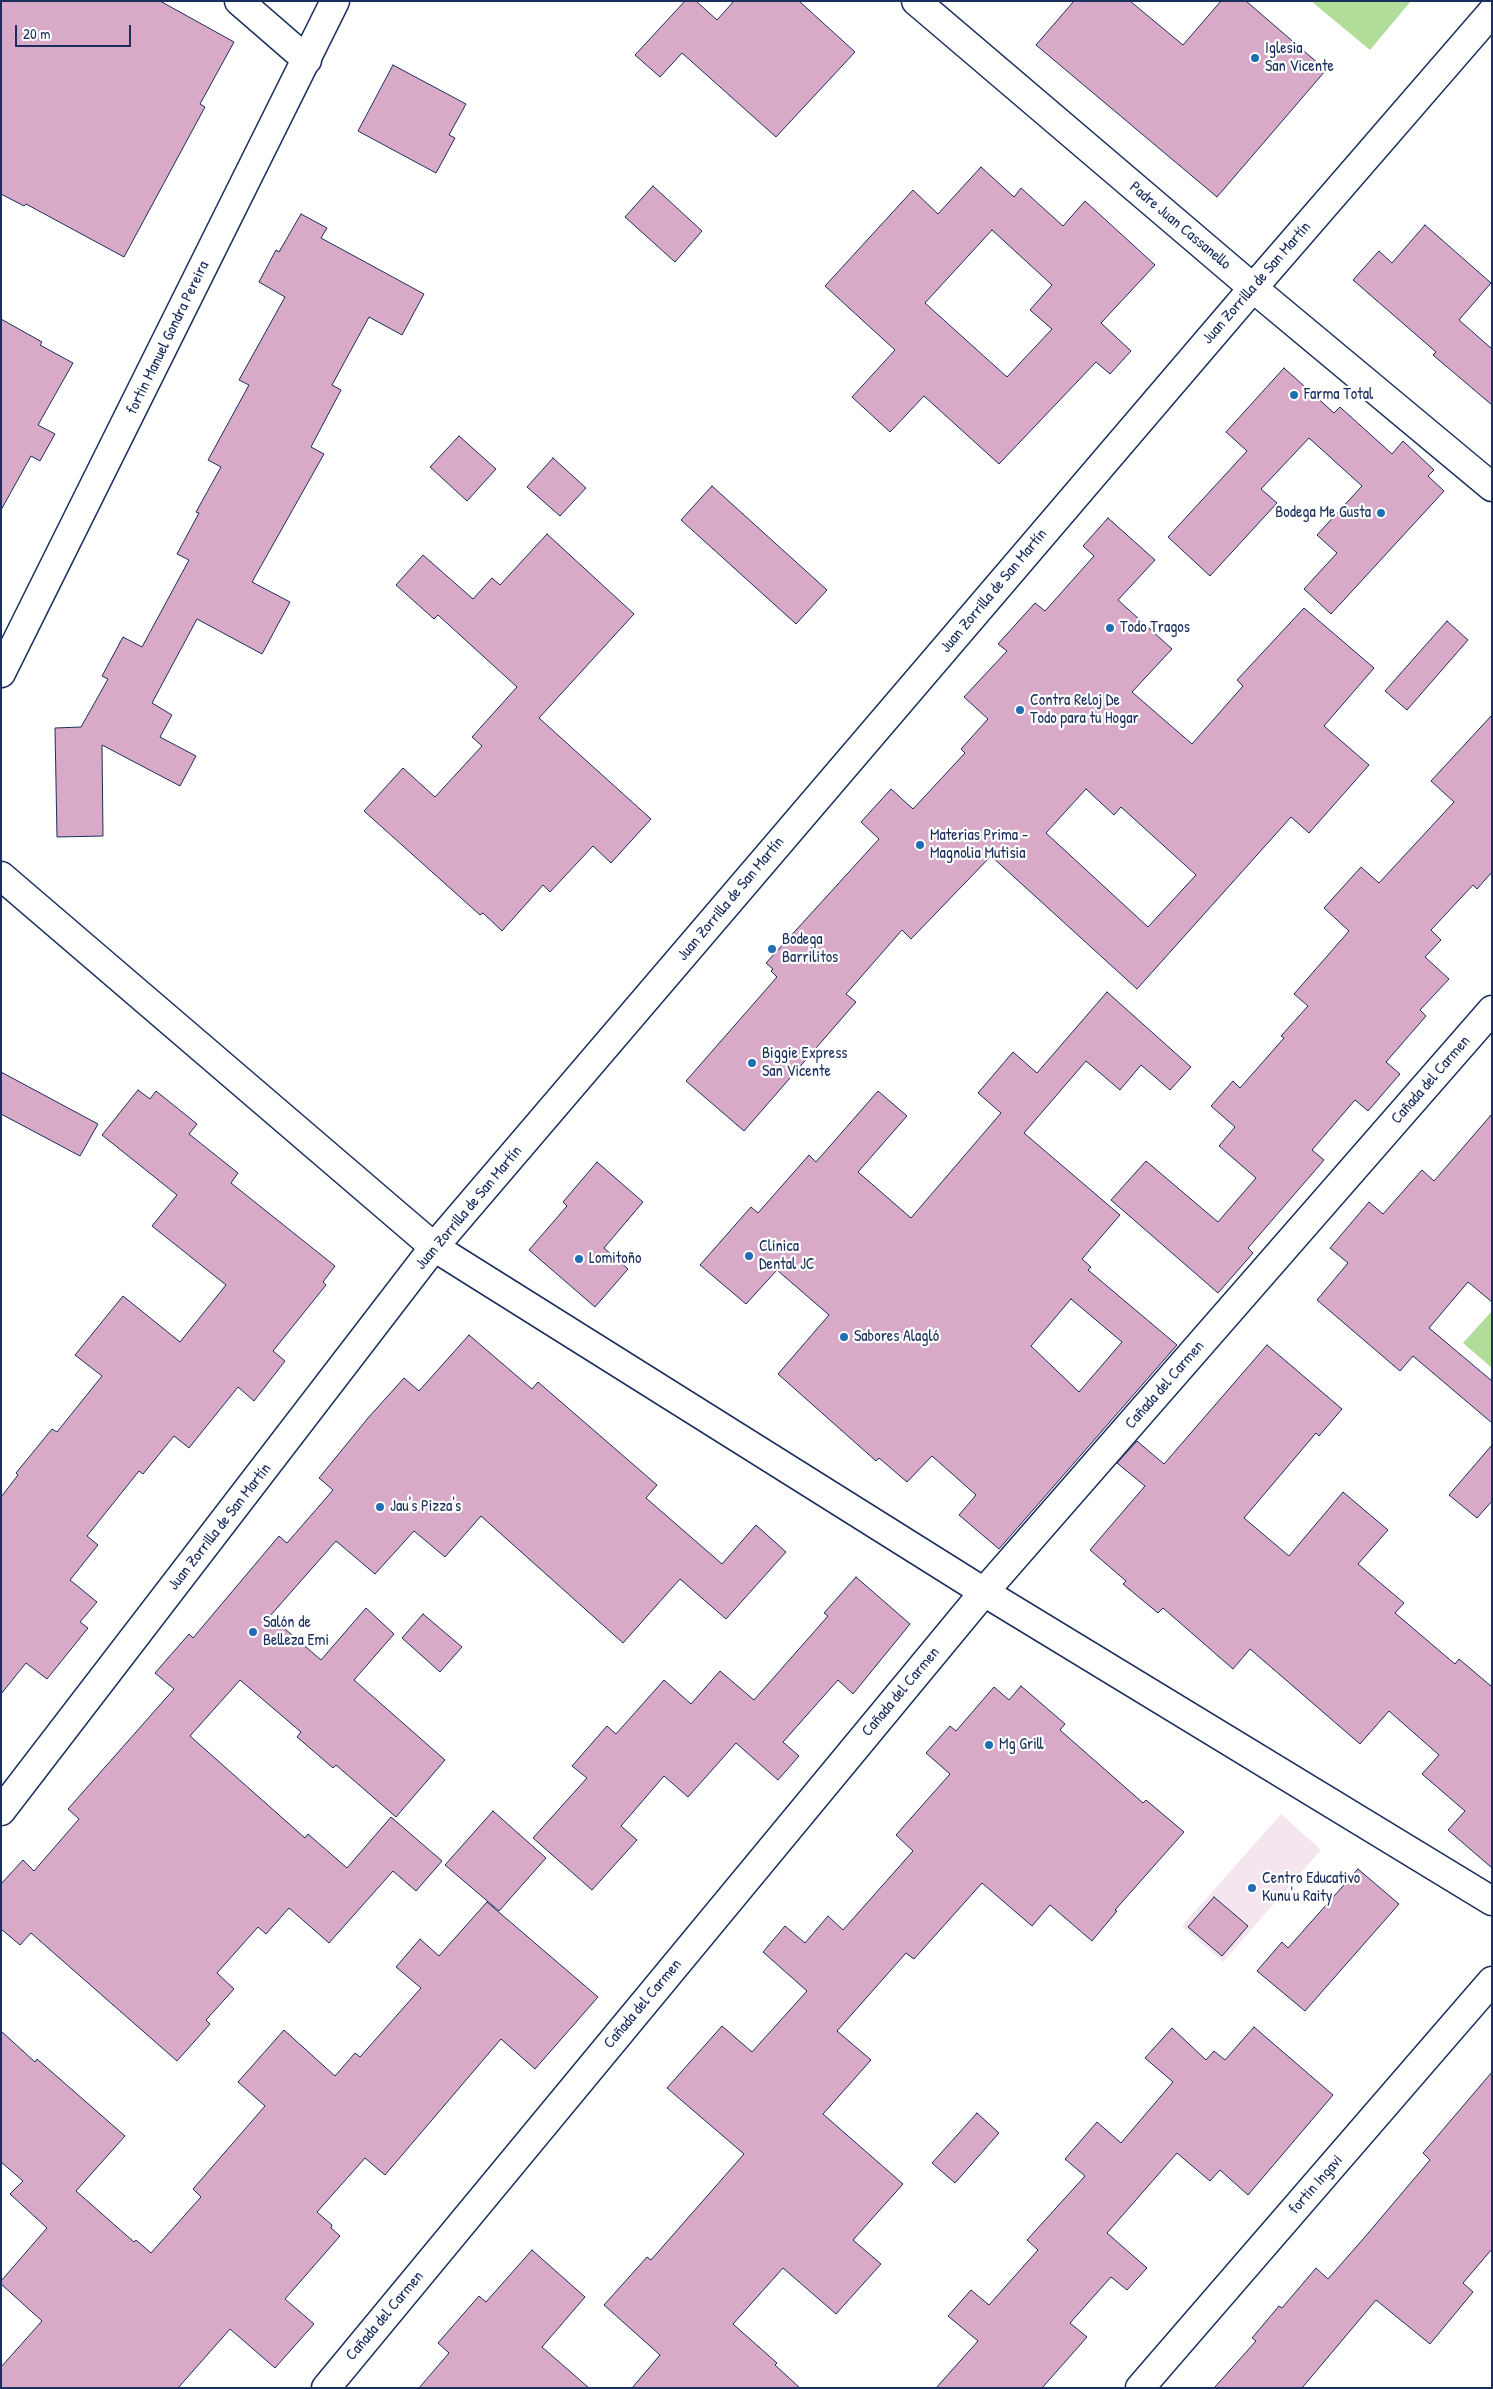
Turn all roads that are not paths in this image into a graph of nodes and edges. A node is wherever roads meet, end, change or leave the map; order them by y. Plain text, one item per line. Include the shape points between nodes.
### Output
1 (239, 1) edge
2 (334, 1) edge
3 (916, 1) edge
4 (1492, 12) edge
5 (307, 60) junction
6 (1253, 288) junction
7 (1492, 487) edge
8 (1, 673) edge
9 (1, 876) edge
10 (1492, 1010) edge
11 (434, 1247) junction
12 (984, 1592) junction
13 (1, 1811) edge
14 (1492, 1901) edge
15 (1492, 1981) edge
16 (326, 2388) edge
17 (1140, 2388) edge

1 - 5 street
2 - 5 street, fortin Manuel Gondra Pereira
3 - 6 street, Padre Juan Cassanello
4 - 6 street, Juan Zorrilla de San Martín
5 - 8 street, fortin Manuel Gondra Pereira
6 - 7 street, Padre Juan Cassanello
6 - 11 street, Juan Zorrilla de San Martín
9 - 11 street
10 - 12 street, Cañada del Carmen
11 - 12 street
11 - 13 street, Juan Zorrilla de San Martín
12 - 14 street
12 - 16 street, Cañada del Carmen
15 - 17 street, fortin Ingavi

